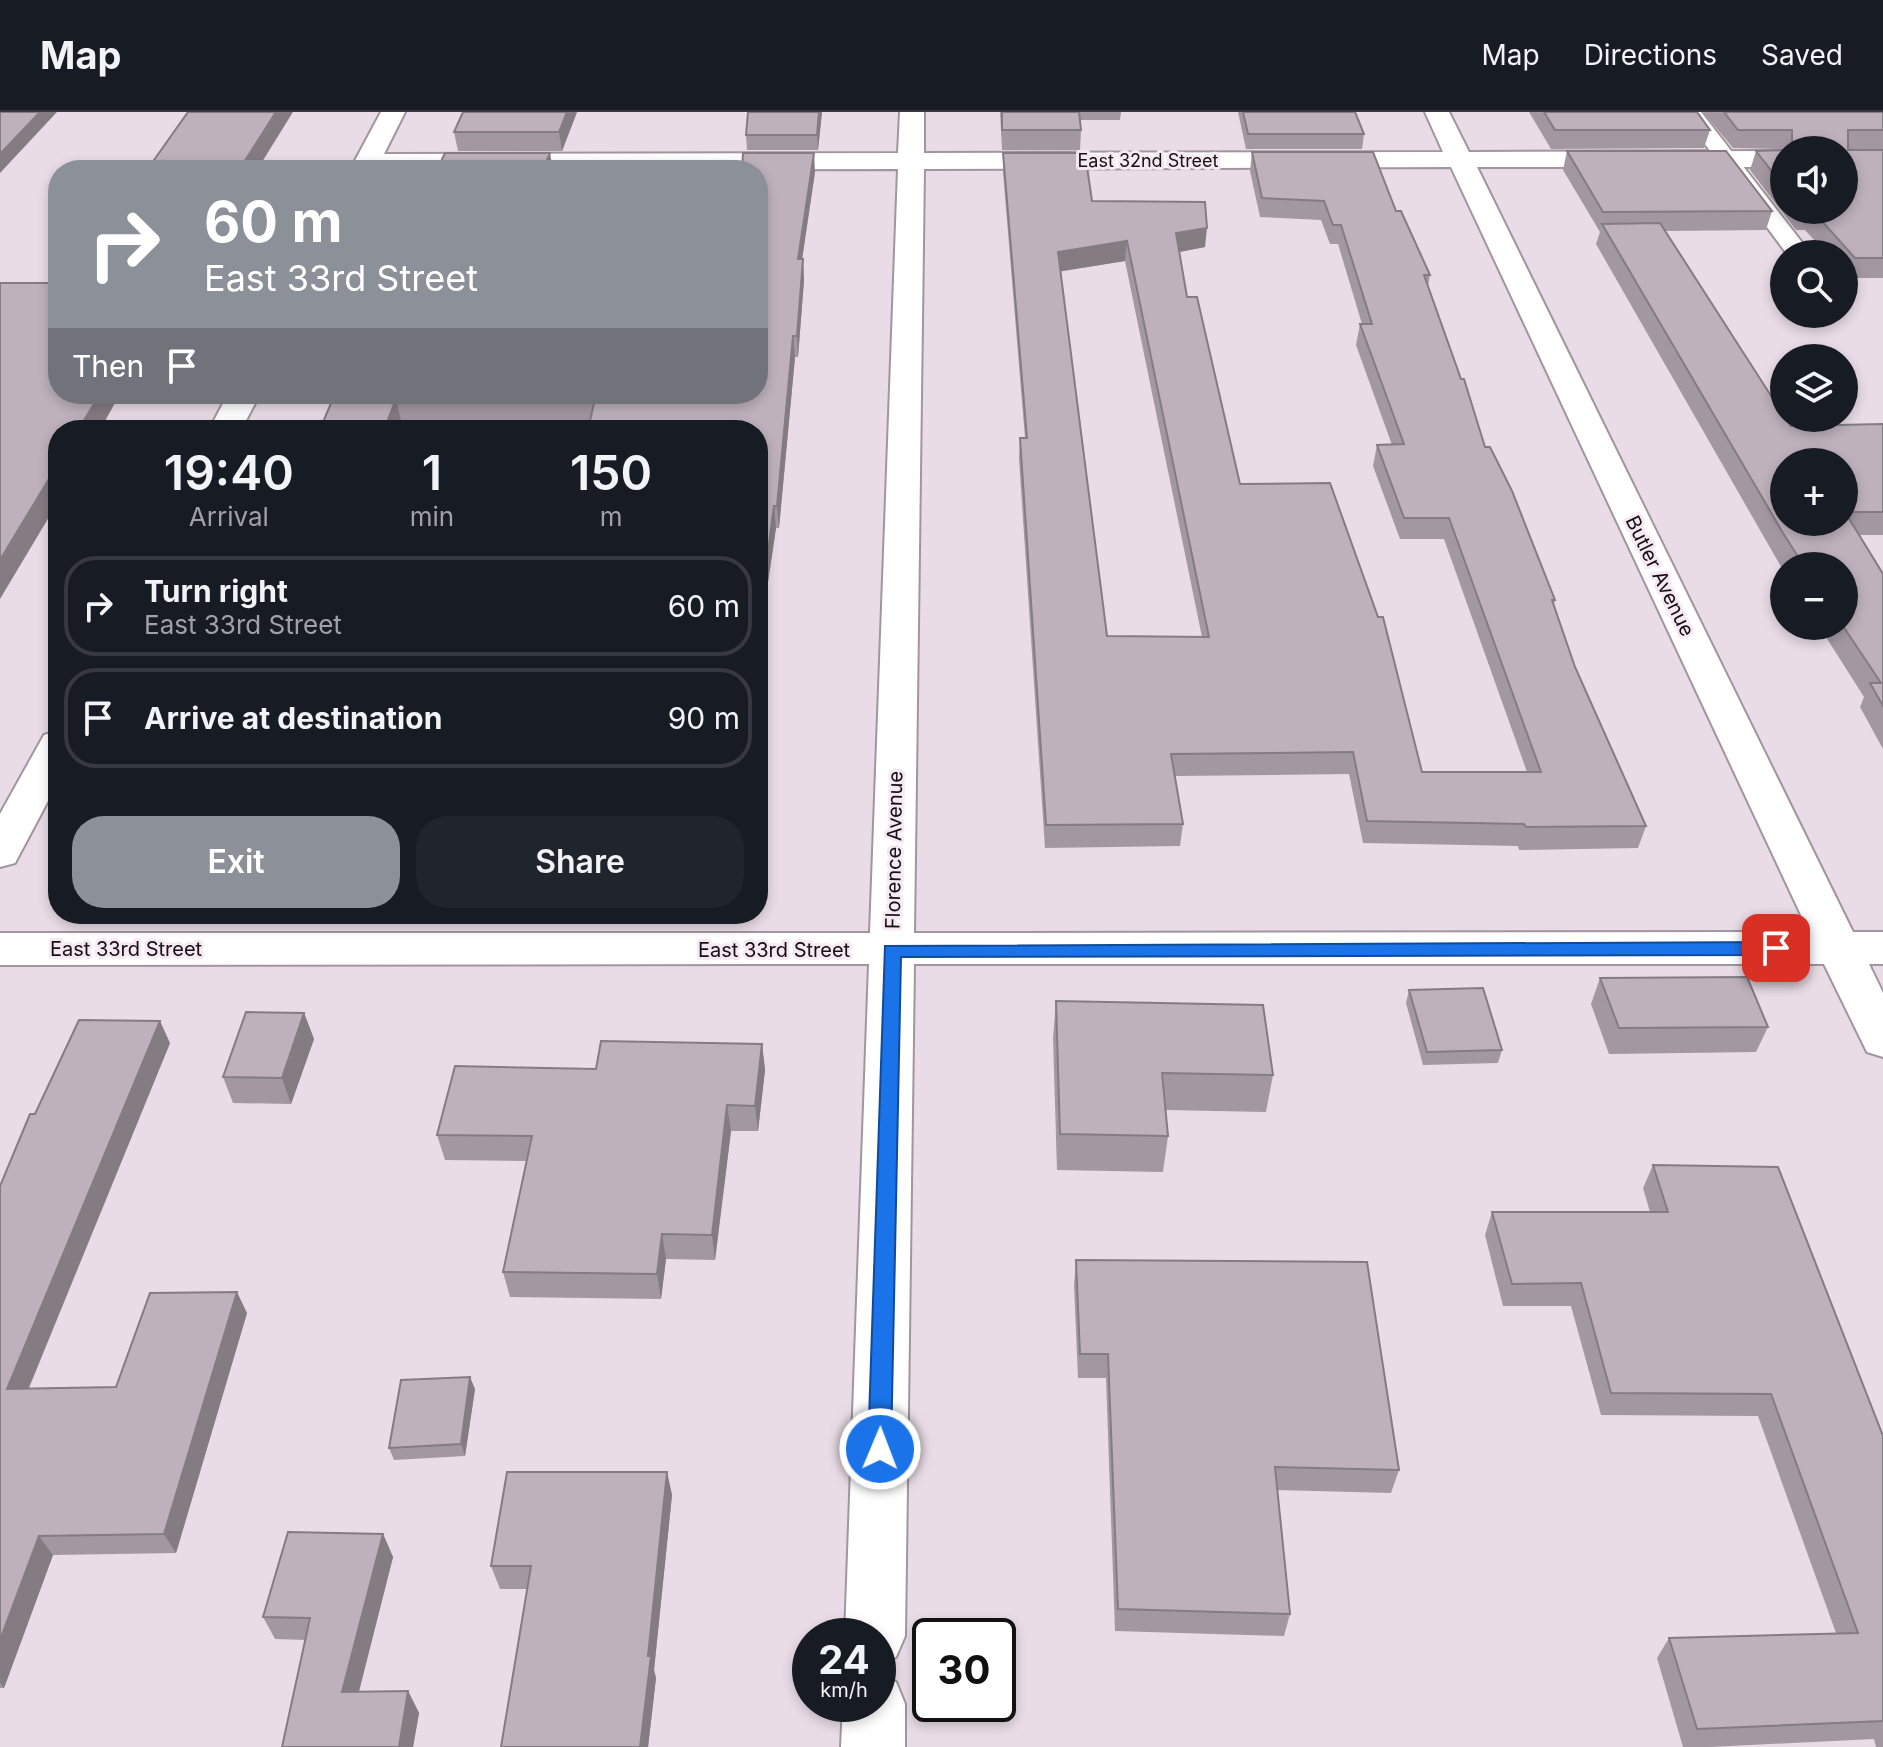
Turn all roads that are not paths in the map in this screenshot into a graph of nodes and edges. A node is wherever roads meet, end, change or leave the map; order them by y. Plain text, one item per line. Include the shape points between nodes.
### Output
1 (393, 112) edge
2 (912, 112) edge
3 (1437, 112) edge
4 (1691, 112) edge
5 (1727, 159) junction
6 (1770, 159) edge
7 (368, 160) edge
8 (1461, 160) junction
9 (911, 161) junction
10 (768, 162) edge
11 (1788, 240) edge
12 (48, 763) edge
13 (0, 853) edge
14 (1839, 948) junction
15 (1883, 948) edge
16 (0, 949) edge
17 (892, 950) junction
18 (1883, 1040) edge
19 (875, 1618) edge
20 (874, 1722) edge
21 (873, 1747) edge

1 - 7 street
2 - 9 street, Florence Avenue
3 - 8 street, Butler Avenue
4 - 5 lane
5 - 6 street, East 32nd Street
5 - 8 street, East 32nd Street
5 - 11 lane
8 - 9 street, East 32nd Street
8 - 14 street, Butler Avenue
9 - 10 street, East 32nd Street
9 - 17 street, Florence Avenue
12 - 13 street
14 - 15 street, East 33rd Street
14 - 17 street, East 33rd Street
14 - 18 street, Butler Avenue
16 - 17 street, East 33rd Street
17 - 19 street, Florence Avenue
20 - 21 street

